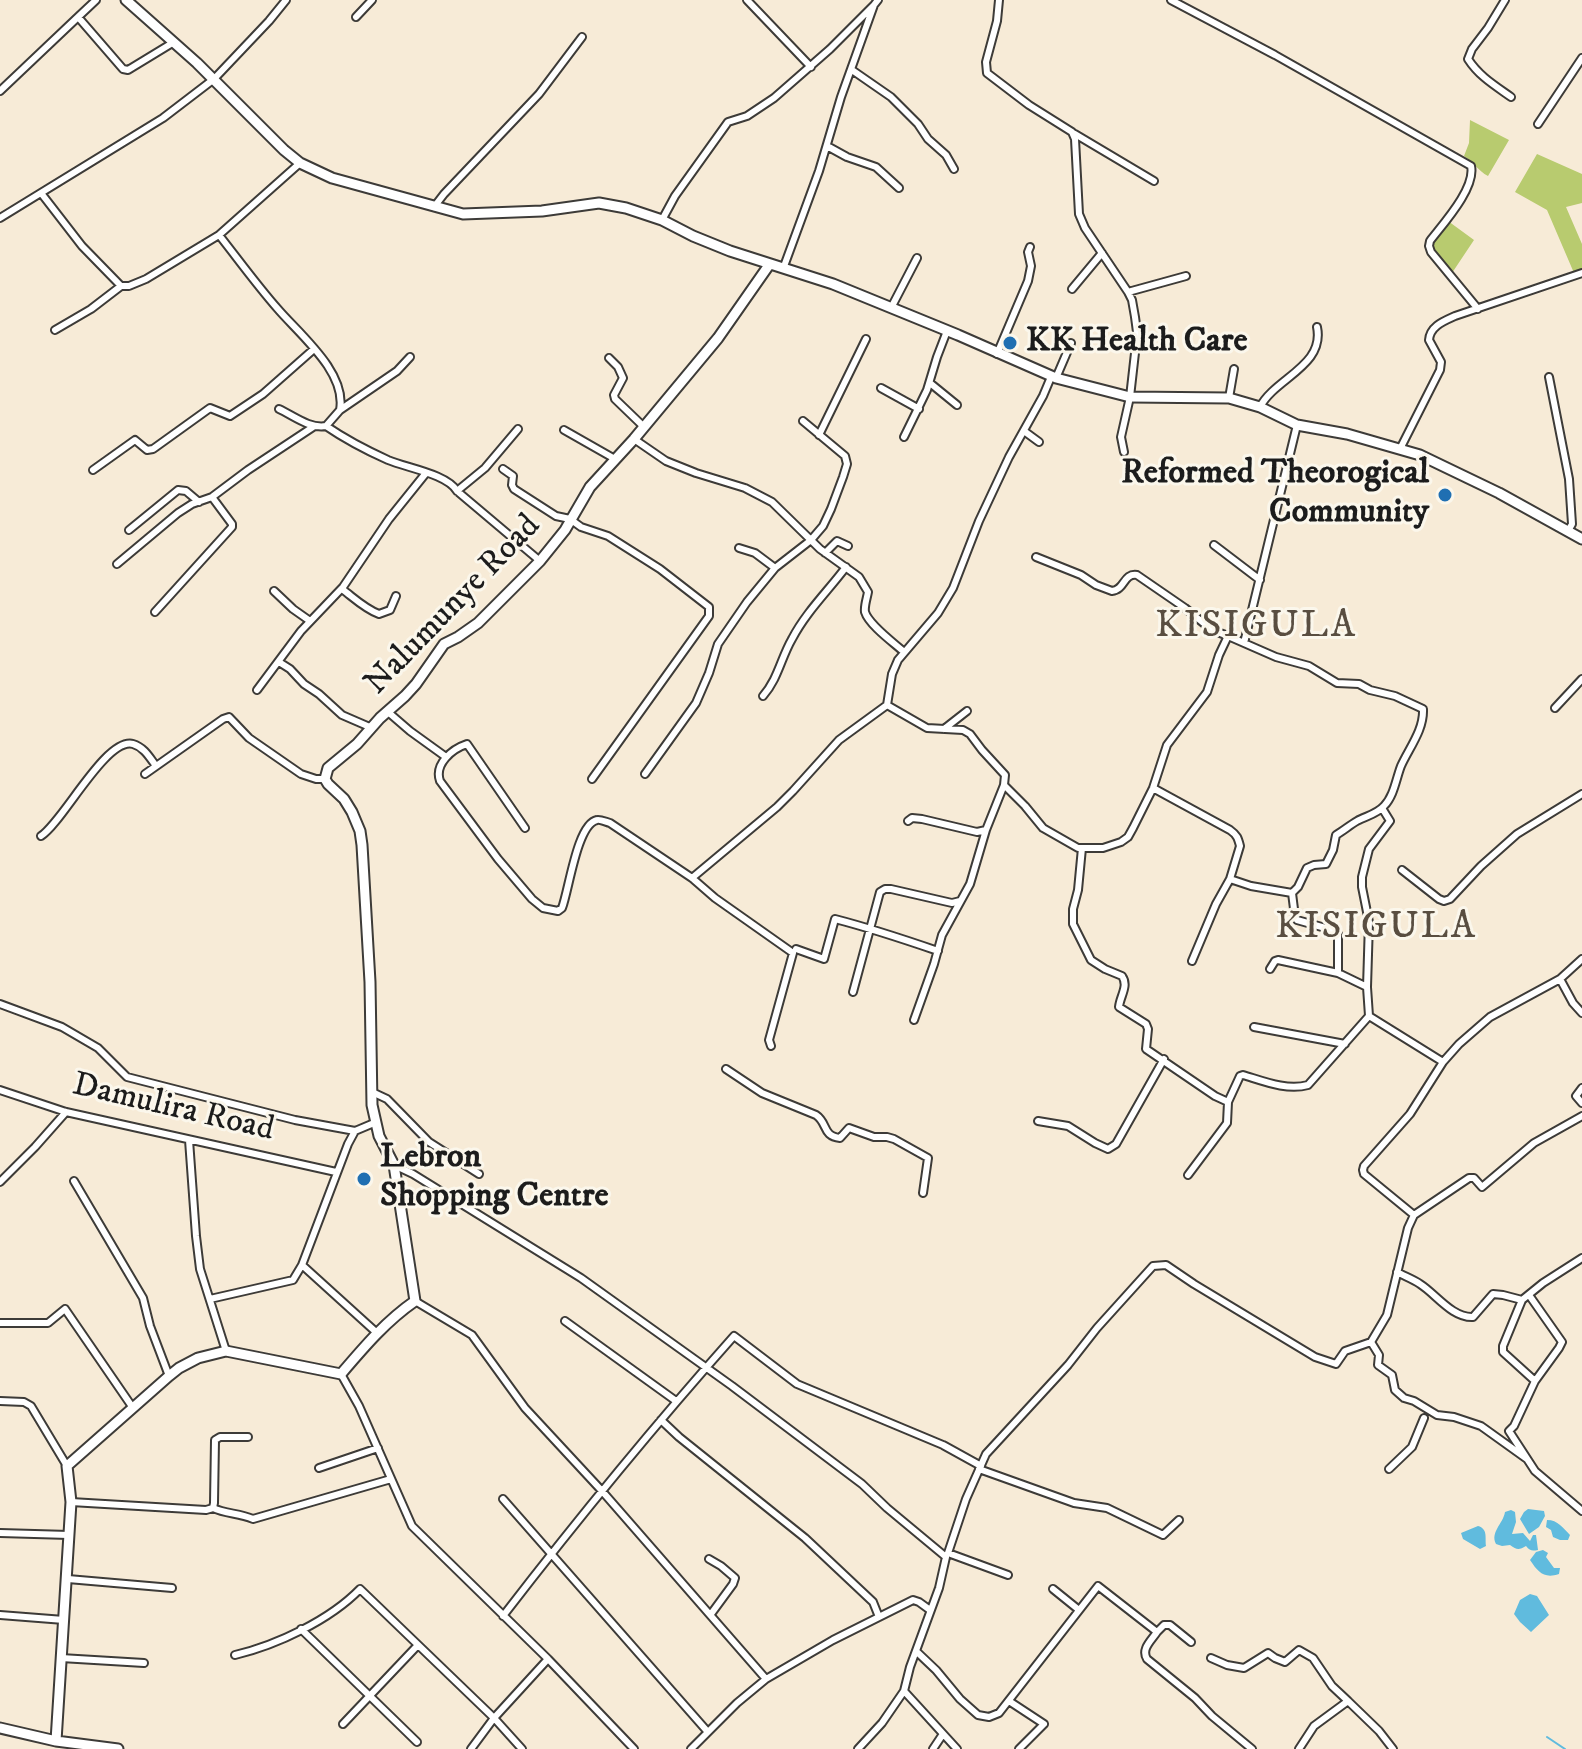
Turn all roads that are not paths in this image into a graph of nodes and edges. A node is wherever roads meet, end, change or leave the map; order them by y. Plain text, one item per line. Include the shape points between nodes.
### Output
1 (96, 0) edge
2 (126, 0) edge
3 (286, 0) edge
4 (372, 0) edge
5 (747, 0) edge
6 (999, 0) edge
7 (1171, 0) edge
8 (1505, 0) edge
9 (875, 1) edge
10 (78, 17) junction
11 (356, 17) dead end
12 (582, 37) dead end
13 (174, 42) junction
14 (1582, 58) edge
15 (811, 67) junction
16 (852, 70) junction
17 (214, 79) junction
18 (0, 91) edge
19 (1511, 97) dead end
20 (1538, 124) dead end
21 (1072, 132) junction
22 (827, 146) junction
23 (300, 163) junction
24 (954, 169) dead end
25 (1154, 181) dead end
26 (899, 188) dead end
27 (41, 193) junction
28 (434, 207) junction
29 (0, 218) edge
30 (662, 220) junction
31 (219, 235) junction
32 (1030, 247) dead end
33 (1102, 253) junction
34 (917, 258) dead end
35 (769, 265) junction
36 (783, 269) junction
37 (1582, 273) edge
38 (1186, 276) dead end
39 (121, 286) junction
40 (1072, 289) dead end
41 (1128, 292) junction
42 (891, 308) junction
43 (1478, 309) junction
44 (1317, 327) dead end
45 (55, 330) dead end
46 (947, 331) junction
47 (866, 339) dead end
48 (1071, 343) dead end
49 (314, 349) junction
50 (997, 354) junction
51 (410, 357) dead end
52 (609, 358) dead end
53 (1234, 369) dead end
54 (1053, 377) junction
55 (1549, 377) dead end
56 (930, 383) junction
57 (881, 388) dead end
58 (1130, 397) junction
59 (1229, 398) junction
60 (957, 405) dead end
61 (1260, 407) junction
62 (279, 409) dead end
63 (919, 409) junction
64 (340, 410) junction
65 (803, 421) dead end
66 (1297, 425) junction
67 (326, 426) junction
68 (313, 427) junction
69 (644, 427) junction
70 (518, 429) dead end
71 (564, 430) dead end
72 (1024, 431) junction
73 (819, 435) junction
74 (904, 437) dead end
75 (634, 439) junction
76 (1039, 442) dead end
77 (1400, 449) junction
78 (1124, 452) dead end
79 (615, 459) junction
80 (503, 469) dead end
81 (93, 470) dead end
82 (426, 473) junction
83 (457, 491) junction
84 (212, 497) junction
85 (199, 502) junction
86 (570, 519) junction
87 (129, 530) dead end
88 (1568, 531) junction
89 (1582, 539) edge
90 (811, 540) junction
91 (1214, 545) dead end
92 (848, 546) dead end
93 (739, 548) dead end
94 (825, 553) junction
95 (1036, 557) dead end
96 (540, 561) junction
97 (117, 564) dead end
98 (846, 567) junction
99 (775, 568) junction
100 (1260, 580) junction
101 (342, 589) junction
102 (274, 591) dead end
103 (396, 596) dead end
104 (155, 612) dead end
105 (310, 621) junction
106 (1228, 636) junction
107 (1244, 643) junction
108 (904, 652) junction
109 (279, 662) junction
110 (1582, 679) edge
111 (257, 690) dead end
112 (763, 696) dead end
113 (887, 705) junction
114 (1555, 708) dead end
115 (967, 711) dead end
116 (388, 712) junction
117 (372, 728) junction
118 (944, 729) junction
119 (446, 757) junction
120 (156, 766) junction
121 (145, 774) dead end
122 (645, 774) dead end
123 (325, 779) junction
124 (592, 779) dead end
125 (1004, 785) junction
126 (1153, 788) junction
127 (1582, 794) edge
128 (1382, 808) junction
129 (908, 821) dead end
130 (525, 828) dead end
131 (986, 830) junction
132 (41, 836) dead end
133 (1082, 848) junction
134 (1402, 870) dead end
135 (692, 878) junction
136 (1230, 879) junction
137 (1292, 893) junction
138 (960, 901) junction
139 (870, 928) junction
140 (796, 949) dead end
141 (938, 951) junction
142 (1582, 959) edge
143 (1192, 961) dead end
144 (1270, 969) dead end
145 (1338, 973) junction
146 (1560, 979) junction
147 (1367, 987) junction
148 (853, 992) dead end
149 (0, 1004) edge
150 (1582, 1013) edge
151 (1369, 1016) junction
152 (914, 1020) dead end
153 (1254, 1027) dead end
154 (1345, 1044) junction
155 (771, 1046) dead end
156 (1164, 1059) junction
157 (1443, 1062) junction
158 (726, 1069) dead end
159 (1582, 1088) edge
160 (0, 1090) edge
161 (372, 1092) junction
162 (1228, 1102) junction
163 (1582, 1103) edge
164 (66, 1112) junction
165 (1582, 1116) edge
166 (1038, 1121) dead end
167 (374, 1123) junction
168 (355, 1131) junction
169 (189, 1140) junction
170 (394, 1165) junction
171 (336, 1172) junction
172 (479, 1174) dead end
173 (1188, 1175) dead end
174 (74, 1181) dead end
175 (0, 1182) edge
176 (923, 1193) dead end
177 (1414, 1215) junction
178 (1582, 1258) edge
179 (302, 1265) junction
180 (1397, 1272) junction
181 (1529, 1295) junction
182 (210, 1299) junction
183 (1522, 1300) junction
184 (415, 1301) junction
185 (565, 1321) dead end
186 (0, 1323) edge
187 (377, 1333) junction
188 (1371, 1342) junction
189 (226, 1351) junction
190 (705, 1368) junction
191 (341, 1374) junction
192 (169, 1376) junction
193 (1535, 1381) junction
194 (0, 1401) edge
195 (676, 1401) junction
196 (133, 1408) junction
197 (1424, 1418) dead end
198 (661, 1420) junction
199 (248, 1437) dead end
200 (378, 1448) junction
201 (1527, 1459) junction
202 (67, 1466) junction
203 (980, 1467) junction
204 (319, 1468) dead end
205 (1389, 1469) dead end
206 (391, 1479) junction
207 (602, 1491) junction
208 (503, 1499) dead end
209 (71, 1502) junction
210 (213, 1508) junction
211 (1582, 1511) edge
212 (1179, 1520) dead end
213 (0, 1533) edge
214 (69, 1535) junction
215 (551, 1554) junction
216 (709, 1559) dead end
217 (1008, 1575) dead end
218 (68, 1579) junction
219 (172, 1588) dead end
220 (1053, 1589) dead end
221 (930, 1610) junction
222 (1079, 1610) junction
223 (711, 1614) junction
224 (0, 1615) edge
225 (503, 1616) junction
226 (879, 1617) junction
227 (64, 1620) junction
228 (301, 1629) junction
229 (1157, 1632) junction
230 (1191, 1642) dead end
231 (417, 1646) junction
232 (916, 1651) junction
233 (235, 1655) dead end
234 (61, 1658) junction
235 (1211, 1658) dead end
236 (548, 1659) junction
237 (144, 1663) dead end
238 (766, 1679) junction
239 (904, 1691) junction
240 (368, 1696) junction
241 (1009, 1701) junction
242 (1348, 1701) junction
243 (494, 1718) junction
244 (343, 1724) dead end
245 (0, 1728) edge
246 (707, 1731) junction
247 (943, 1734) junction
248 (56, 1741) junction
249 (417, 1742) dead end
250 (118, 1749) edge
251 (471, 1749) edge
252 (522, 1749) edge
253 (634, 1749) edge
254 (691, 1749) edge
255 (858, 1749) edge
256 (933, 1749) edge
257 (957, 1749) edge
258 (1019, 1749) edge
259 (1252, 1749) edge
260 (1299, 1749) edge
261 (1393, 1749) edge

1 - 10 street
2 - 13 street
3 - 17 street
4 - 11 street
5 - 15 street
6 - 21 street via 987,73
7 - 43 street via 1471,166 1472,179 1429,246
8 - 19 street via 1468,59
9 - 15 street
9 - 16 street
10 - 13 street via 125,70
10 - 18 street
12 - 28 street via 539,94
13 - 17 street
14 - 20 street
15 - 30 street via 767,103 728,122
16 - 22 street
16 - 24 street via 891,97
17 - 23 street
17 - 27 street via 163,118
21 - 25 street
21 - 33 street via 1079,214
22 - 26 street via 876,167
22 - 36 street
23 - 28 street via 332,178
23 - 31 street
27 - 29 street
27 - 39 street
28 - 30 street via 471,215 605,203
30 - 35 street
31 - 39 street via 146,279
31 - 49 street
32 - 50 street via 1028,281
33 - 40 street
33 - 41 street
34 - 42 street
35 - 36 street
35 - 69 street, Nalumunye Road via 718,338
36 - 42 street
37 - 43 street
38 - 41 street
39 - 45 street
41 - 58 street via 1137,332
42 - 46 street
43 - 77 street via 1431,330 1429,340 1440,370
44 - 61 street via 1314,354 1268,393
46 - 50 street
46 - 56 street
47 - 73 street
48 - 54 street
49 - 64 street via 340,390
49 - 81 street via 230,416 210,408 153,449 135,440
50 - 54 street
51 - 64 street
52 - 69 street via 623,378 615,399
53 - 59 street
54 - 58 street
54 - 72 street
55 - 88 street via 1569,479
56 - 60 street
56 - 63 street
57 - 63 street
58 - 59 street
58 - 78 street via 1121,437
59 - 61 street
61 - 66 street
62 - 68 street
63 - 74 street
64 - 67 street
65 - 73 street
66 - 77 street
66 - 100 street
67 - 68 street
67 - 82 street
68 - 84 street
69 - 75 street, Nalumunye Road
70 - 83 street
71 - 79 street
72 - 76 street
72 - 108 street via 953,588
73 - 90 street via 845,456 847,464 823,526
75 - 79 street, Nalumunye Road
75 - 90 street via 666,461 772,502
77 - 88 street
79 - 86 street, Nalumunye Road
80 - 86 street via 513,476 514,489
82 - 83 street
82 - 101 street
83 - 96 street
84 - 85 street
84 - 104 street via 232,527
85 - 87 street via 178,490
85 - 97 street
86 - 96 street, Nalumunye Road
86 - 124 street via 640,556 710,611
88 - 89 street
90 - 94 street
90 - 99 street
91 - 100 street
92 - 94 street via 837,541
93 - 99 street
94 - 98 street
95 - 106 street via 1112,591 1128,576 1137,575
96 - 116 street, Nalumunye Road via 478,623 444,644
98 - 108 street via 868,592 869,618
98 - 112 street via 793,637
99 - 122 street via 718,644 696,703
100 - 107 street
101 - 103 street via 379,614 390,610
101 - 105 street
102 - 105 street
105 - 109 street
106 - 107 street
106 - 126 street via 1207,692 1167,745
107 - 128 street via 1309,666 1337,683 1359,684 1423,709 1419,730
108 - 113 street via 892,674
109 - 111 street
109 - 117 street via 342,715
110 - 114 street
113 - 118 street via 927,728
113 - 135 street via 839,740 777,807
115 - 118 street
116 - 117 street, Nalumunye Road
116 - 119 street
117 - 123 street, Nalumunye Road via 328,768
118 - 125 street via 970,734 1002,770
119 - 130 street via 467,744
119 - 135 street via 440,781 498,859 543,908 562,908 579,842 597,820 610,823
120 - 121 street
120 - 123 street via 229,717 249,738 301,774
120 - 132 street via 140,748 124,744 106,757
123 - 161 street via 344,799 360,831
125 - 131 street
125 - 133 street via 1043,828
126 - 133 street via 1128,837 1111,847
126 - 136 street via 1237,835 1240,846
127 - 134 street via 1517,834 1450,899 1439,899
128 - 137 street via 1336,835 1326,864 1307,868
128 - 147 street via 1390,821 1369,849 1362,877 1369,922
129 - 131 street
131 - 138 street
133 - 156 street via 1072,919 1076,933 1091,960 1125,979 1119,1007 1146,1024 1146,1049
135 - 155 street via 793,953
136 - 137 street
136 - 143 street
137 - 145 street via 1297,920 1338,934
138 - 139 street via 885,889
138 - 141 street
139 - 140 street via 835,919 824,959
139 - 141 street
139 - 148 street
141 - 152 street
142 - 146 street
144 - 145 street via 1278,960
145 - 147 street
146 - 150 street
146 - 157 street via 1490,1017
147 - 151 street
149 - 168 street via 62,1027 98,1048 127,1077
151 - 154 street
151 - 157 street
153 - 154 street
154 - 162 street via 1308,1085 1278,1085 1243,1075
156 - 162 street
156 - 166 street via 1116,1144 1108,1149 1068,1126
157 - 177 street via 1410,1114 1363,1170
158 - 176 street via 762,1093 816,1115 833,1137 840,1138 849,1128 894,1139 928,1158
159 - 163 street via 1576,1096
160 - 164 street, Damulira Road
161 - 167 street
161 - 172 street via 387,1099 429,1142
162 - 173 street via 1227,1123
164 - 169 street, Damulira Road
164 - 175 street
165 - 177 street via 1534,1143 1482,1187 1469,1178
167 - 168 street
167 - 170 street
168 - 171 street
169 - 171 street, Damulira Road
169 - 182 street via 200,1269
170 - 184 street
170 - 190 street via 581,1278
171 - 179 street
174 - 192 street via 143,1298
177 - 180 street
178 - 181 street
179 - 182 street via 290,1282
179 - 187 street
180 - 183 street via 1468,1318 1493,1294
180 - 188 street via 1387,1315
181 - 183 street
181 - 193 street via 1562,1342
182 - 189 street
183 - 193 street via 1503,1352
184 - 187 street
184 - 207 street via 472,1335 525,1408
185 - 195 street
186 - 196 street via 48,1323 65,1309
187 - 191 street
188 - 201 street via 1378,1365 1392,1375 1395,1390 1404,1398 1437,1415 1481,1426
188 - 203 street via 1345,1351 1336,1364 1315,1357 1166,1265 1153,1266
189 - 191 street
189 - 192 street via 198,1358
190 - 195 street
190 - 203 street via 734,1336 797,1384 943,1445
190 - 221 street via 862,1484 946,1557
191 - 200 street
192 - 196 street
193 - 201 street via 1509,1431
194 - 202 street via 31,1406
195 - 198 street
196 - 202 street
197 - 205 street via 1412,1447
198 - 207 street
198 - 226 street via 805,1538 873,1602
199 - 210 street via 215,1440
200 - 204 street
200 - 206 street
201 - 211 street
202 - 209 street
203 - 212 street via 1074,1503 1107,1508 1163,1535
203 - 217 street via 948,1553
206 - 210 street via 253,1519
206 - 225 street via 412,1526
207 - 215 street
207 - 223 street
208 - 215 street
209 - 210 street
209 - 214 street
213 - 214 street
214 - 218 street
215 - 225 street
215 - 246 street
216 - 223 street via 735,1578
218 - 219 street
218 - 227 street
220 - 222 street
221 - 226 street via 913,1600
221 - 232 street
222 - 229 street via 1098,1586
222 - 241 street
223 - 238 street
224 - 227 street
225 - 236 street
226 - 238 street
227 - 234 street
228 - 231 street via 360,1589
228 - 233 street
228 - 240 street
229 - 230 street via 1170,1625
229 - 259 street via 1144,1650 1147,1659
231 - 240 street
231 - 243 street
232 - 239 street
232 - 241 street via 978,1715 993,1717
234 - 237 street
234 - 248 street
235 - 242 street via 1244,1668 1268,1653 1285,1662 1299,1650 1313,1658
236 - 243 street
236 - 253 street
238 - 246 street
239 - 247 street
239 - 255 street
240 - 244 street
240 - 249 street
241 - 258 street via 1044,1724
242 - 260 street via 1314,1726
242 - 261 street
243 - 251 street
243 - 252 street
245 - 248 street
246 - 254 street
247 - 256 street
247 - 257 street
248 - 250 street

